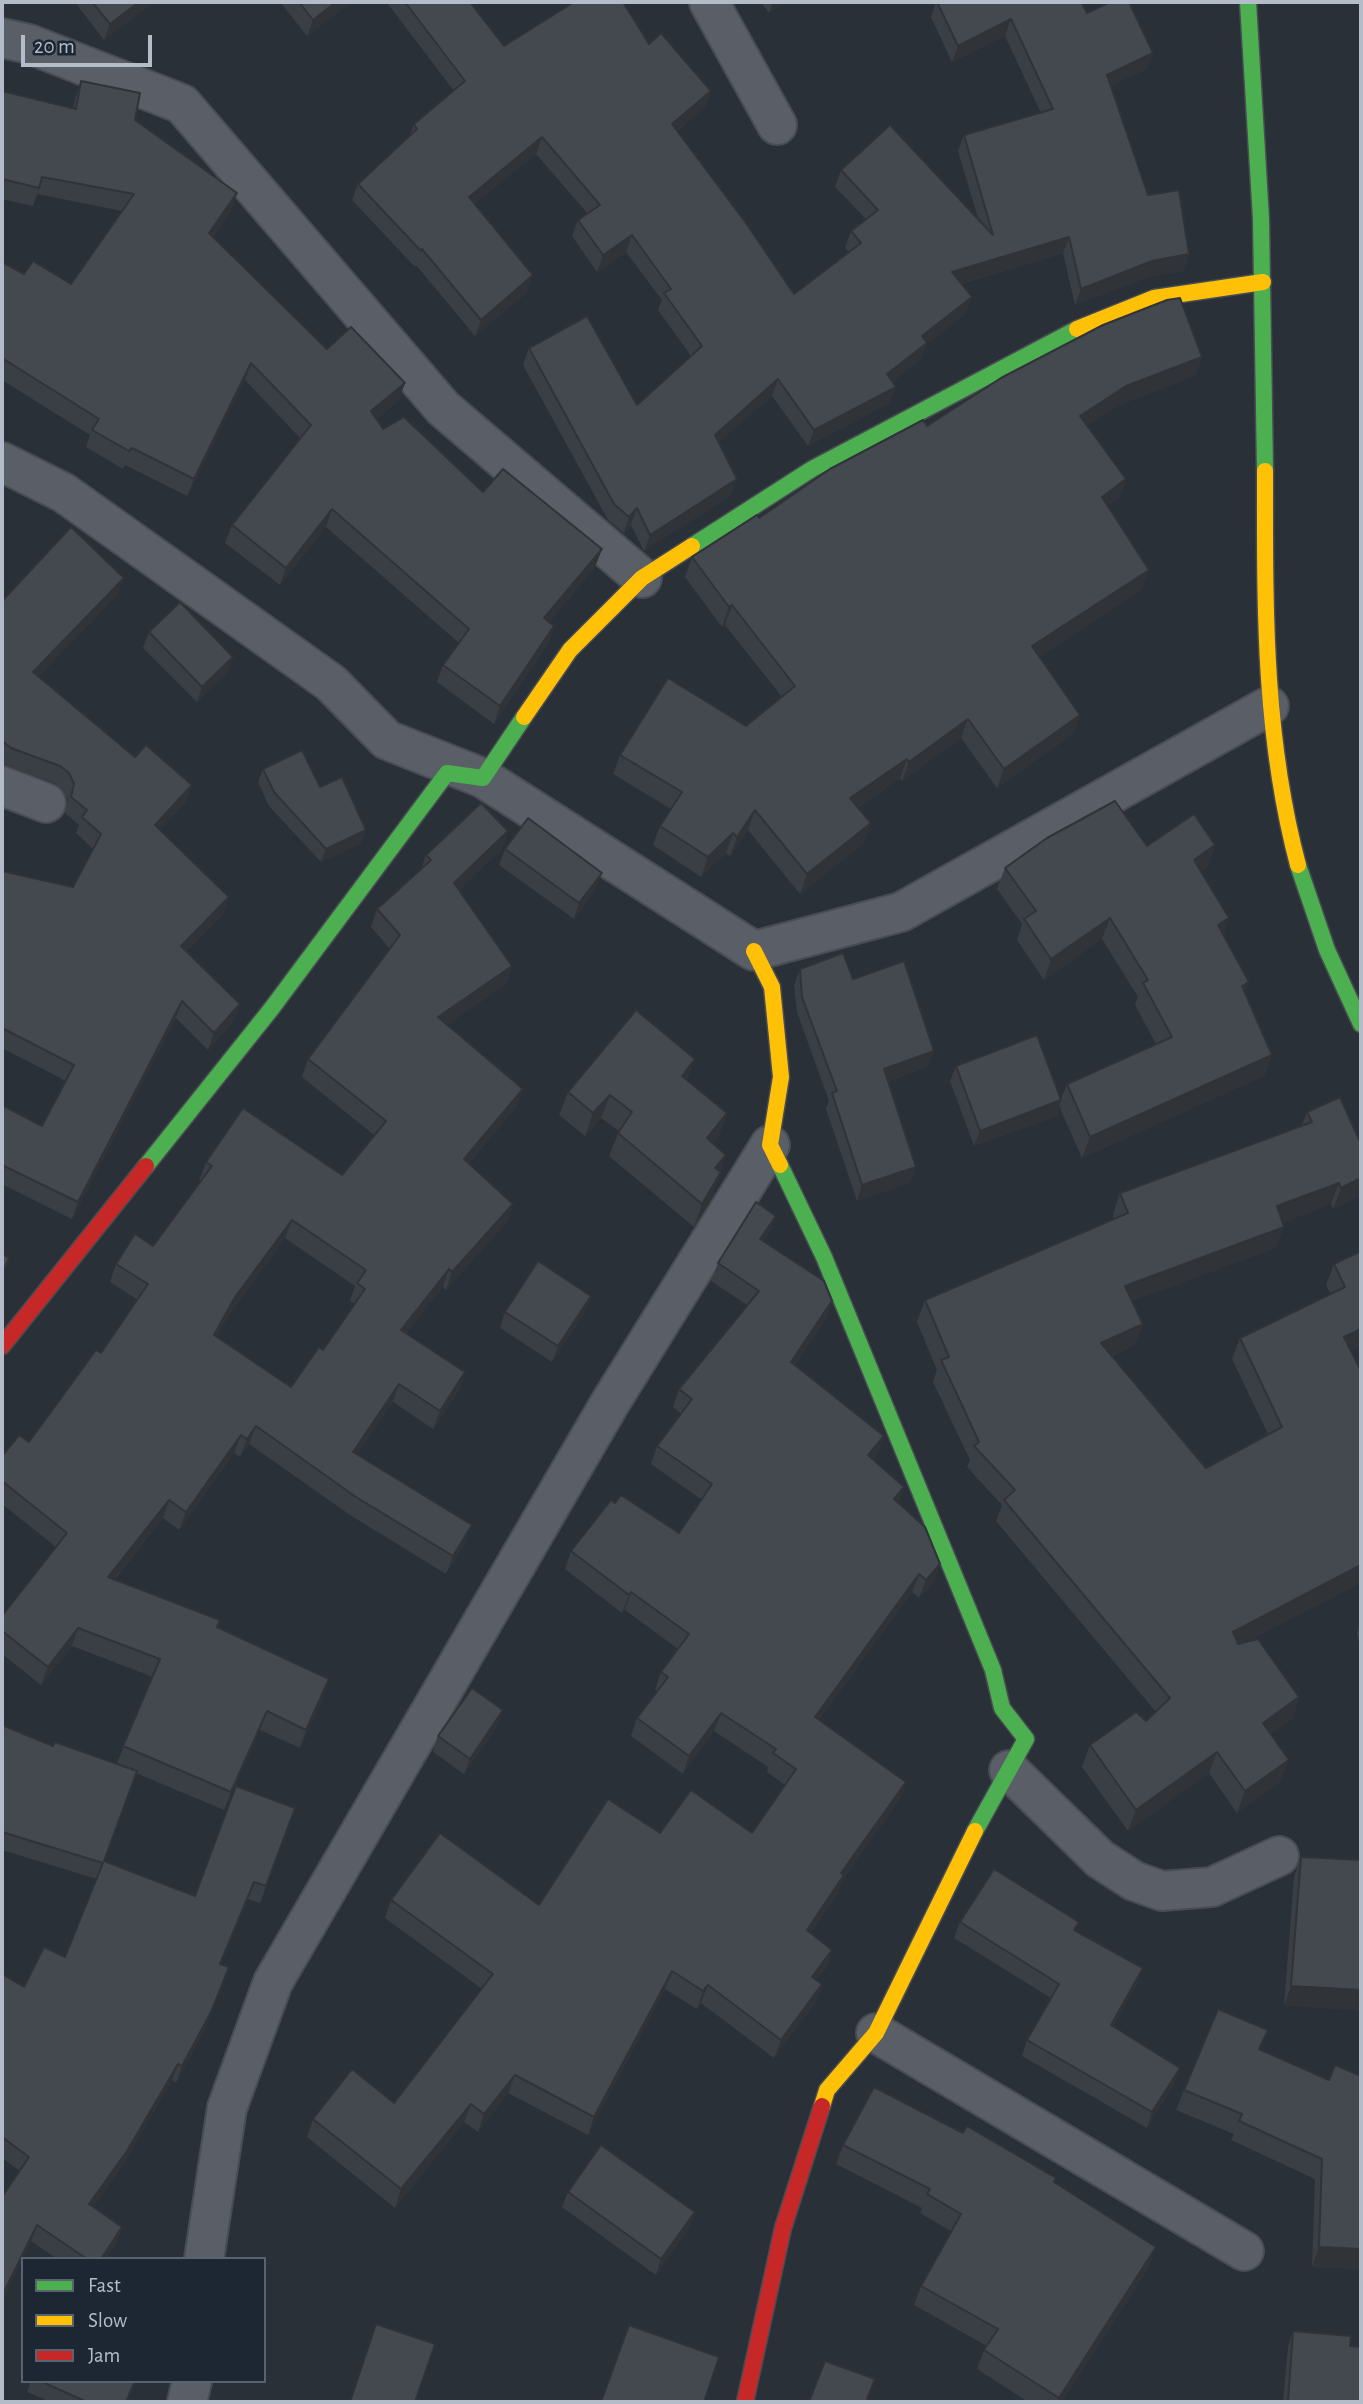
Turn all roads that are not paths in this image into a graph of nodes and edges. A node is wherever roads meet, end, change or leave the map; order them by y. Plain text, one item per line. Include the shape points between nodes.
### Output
1 (709, 2) edge
2 (1248, 2) edge
3 (2, 38) edge
4 (777, 125) dead end
5 (1264, 282) junction
6 (2, 462) edge
7 (642, 578) junction
8 (1269, 706) junction
9 (483, 778) junction
10 (2, 786) edge
11 (46, 803) dead end
12 (754, 951) junction
13 (1361, 1024) edge
14 (770, 1145) junction
15 (2, 1346) edge
16 (1009, 1770) junction
17 (1279, 1856) dead end
18 (876, 2033) junction
19 (1244, 2250) dead end
20 (204, 2257) edge
21 (192, 2383) edge
22 (187, 2402) edge
23 (746, 2402) edge

1 - 4 street
2 - 5 street
3 - 7 street via 29,44 182,104 443,408
5 - 7 street via 1154,298 1087,324 812,469
5 - 8 street
6 - 9 street via 64,493 331,683 387,740
7 - 9 street via 570,650
8 - 12 street via 901,912
8 - 13 street via 1280,791 1310,899 1339,981
9 - 12 street
9 - 15 street via 447,774 272,1008
10 - 11 street
12 - 14 street via 772,987 781,1077
14 - 16 street via 889,1410 993,1670 1002,1708 1026,1739
14 - 20 street via 596,1427 273,1982 227,2108
16 - 17 street via 1100,1859 1134,1881 1163,1891 1212,1887
16 - 18 street via 953,1870
18 - 19 street
18 - 23 street via 827,2090 808,2139 782,2228
21 - 22 street

